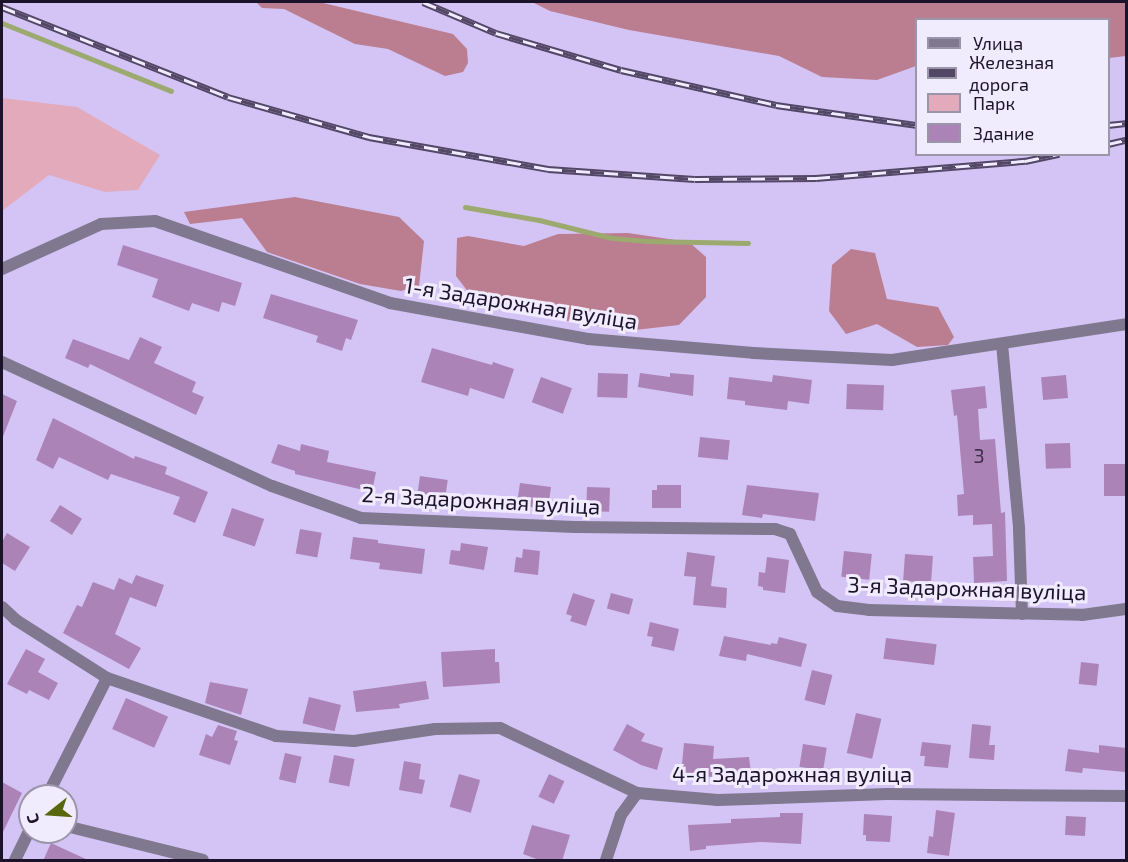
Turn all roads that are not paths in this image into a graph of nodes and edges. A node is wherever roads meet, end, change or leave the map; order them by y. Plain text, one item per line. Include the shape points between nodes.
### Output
1 (2, 269) edge
2 (1126, 324) edge
3 (1002, 344) junction
4 (2, 362) edge
5 (775, 529) joint
6 (2, 607) edge
7 (1126, 609) edge
8 (1022, 614) junction
9 (107, 678) junction
10 (53, 784) edge
11 (637, 793) junction
12 (1126, 796) edge
13 (78, 829) edge
14 (23, 844) edge
15 (15, 861) edge
16 (203, 861) edge
17 (606, 861) edge

1 - 3 street, 1-я Задарожная вуліца via 101,224 155,222 390,303 588,339 892,360
2 - 3 street, 1-я Задарожная вуліца
3 - 8 street via 1019,529
4 - 5 street, 2-я Задарожная вуліца via 272,486 361,518 575,527
5 - 8 street, 3-я Задарожная вуліца via 790,534 817,592 837,606
6 - 9 street, 4-я Задарожная вуліца
7 - 8 street, 3-я Задарожная вуліца via 1082,615
9 - 10 street
9 - 11 street, 4-я Задарожная вуліца via 276,736 354,741 435,729 500,728
11 - 12 street, 4-я Задарожная вуліца via 718,800 887,794
11 - 17 street via 621,815
13 - 16 street
14 - 15 street

